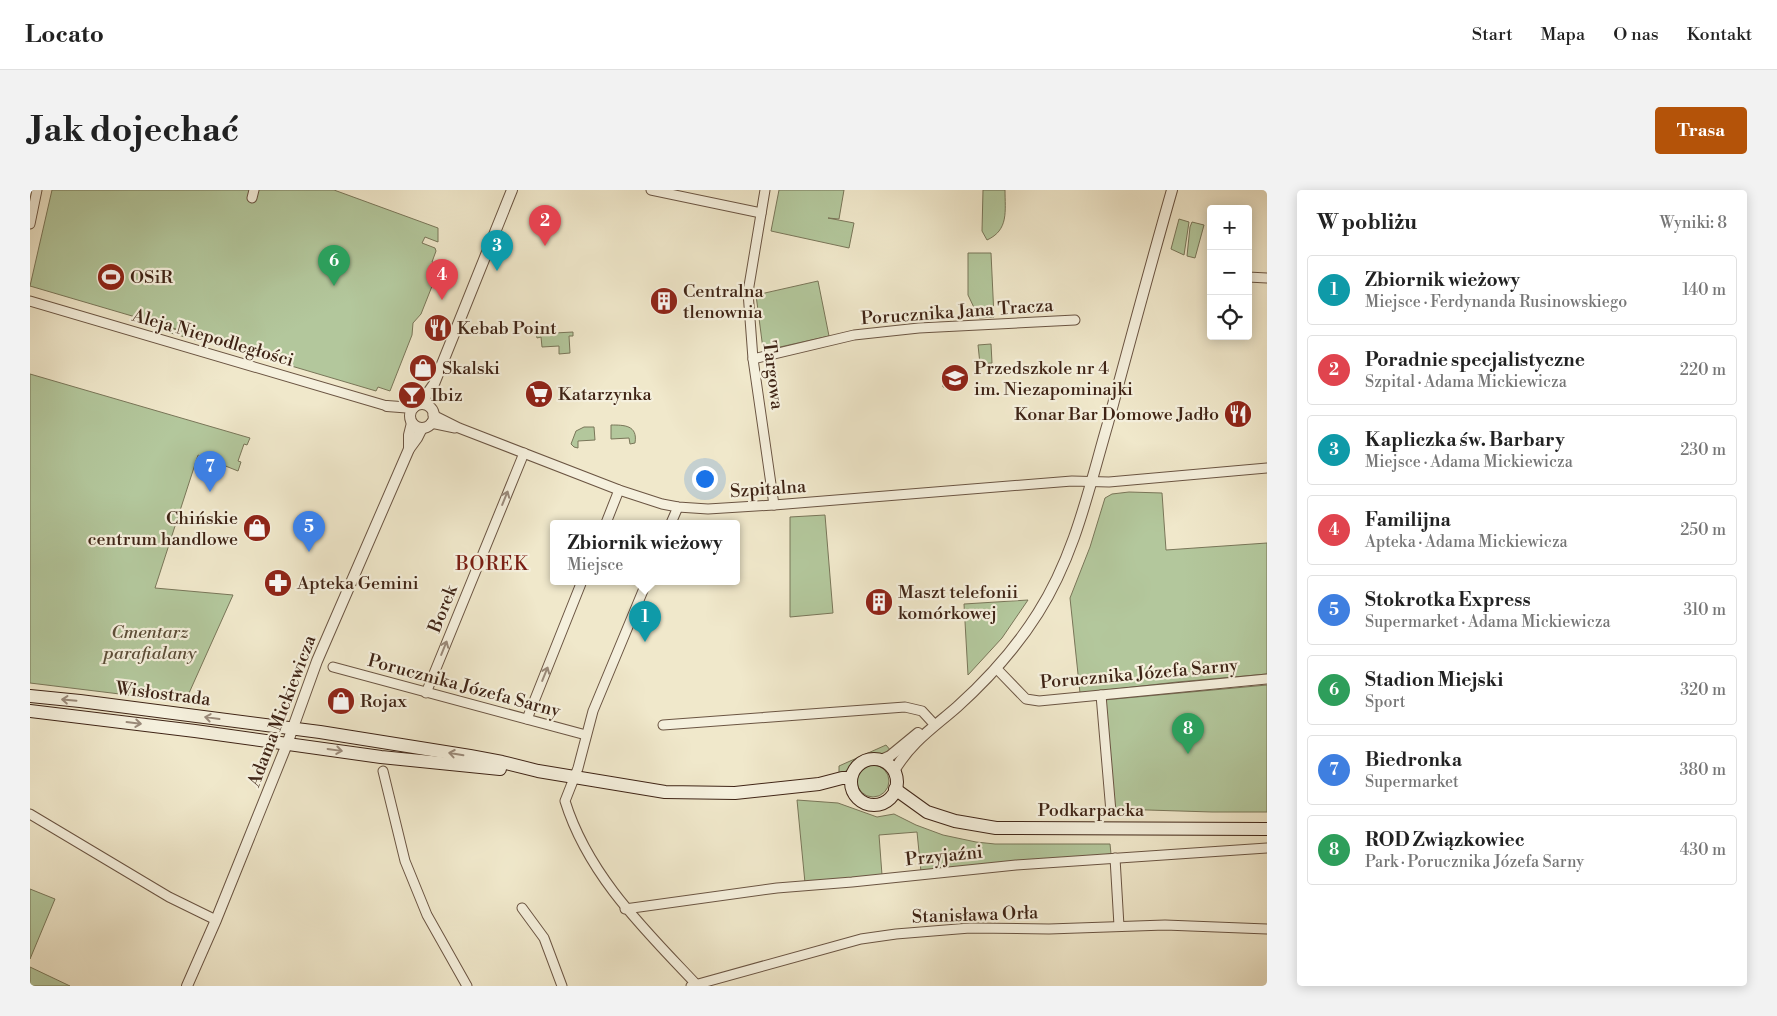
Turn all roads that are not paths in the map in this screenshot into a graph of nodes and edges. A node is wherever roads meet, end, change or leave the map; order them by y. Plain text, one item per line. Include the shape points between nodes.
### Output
1 (37, 190) edge
2 (512, 190) edge
3 (651, 190) edge
4 (765, 190) edge
5 (1172, 190) edge
6 (761, 213) junction
7 (30, 224) edge
8 (1252, 277) edge
9 (1267, 278) edge
10 (30, 301) edge
11 (1075, 320) dead end
12 (753, 359) junction
13 (387, 406) joint
14 (422, 416) junction
15 (524, 453) junction
16 (1267, 468) edge
17 (1091, 482) junction
18 (619, 490) junction
19 (774, 505) junction
20 (678, 507) junction
21 (607, 520) edge
22 (672, 520) edge
23 (580, 585) edge
24 (645, 585) edge
25 (333, 667) dead end
26 (996, 668) junction
27 (1267, 678) edge
28 (426, 693) junction
29 (1101, 695) junction
30 (30, 696) edge
31 (30, 711) edge
32 (527, 719) junction
33 (934, 724) junction
34 (663, 725) dead end
35 (292, 729) junction
36 (586, 735) junction
37 (287, 744) junction
38 (881, 760) junction
39 (383, 771) dead end
40 (538, 771) junction
41 (894, 771) junction
42 (575, 777) junction
43 (852, 783) junction
44 (893, 794) junction
45 (1111, 812) dead end
46 (30, 814) edge
47 (1267, 829) edge
48 (1267, 848) edge
49 (1114, 858) junction
50 (522, 908) dead end
51 (625, 908) junction
52 (216, 920) junction
53 (1119, 926) junction
54 (1267, 929) edge
55 (693, 985) edge
56 (187, 986) edge
57 (467, 986) edge
58 (562, 986) edge

1 - 7 street
2 - 14 street, Adama Mickiewicza
3 - 6 street
4 - 6 street, Targowa
5 - 17 street
6 - 12 street, Targowa via 748,292
8 - 9 street
10 - 13 street, Aleja Niepodległości
11 - 12 street, Porucznika Jana Tracza via 919,328 854,335
12 - 19 street, Targowa
13 - 14 street, Aleja Niepodległości
14 - 15 street, Szpitalna
14 - 35 street, Adama Mickiewicza via 409,435 408,449 317,661
15 - 18 street, Szpitalna
28 -> 15 street, Borek
16 - 17 street, Szpitalna
17 - 19 street, Szpitalna
17 - 26 street via 1075,536 1052,591 1028,629
18 - 20 street, Szpitalna
18 - 21 street
19 - 20 street, Szpitalna via 708,509
20 - 22 street
32 -> 23 street
24 - 36 street via 593,710
25 - 28 street, Porucznika Józefa Sarny
26 - 29 street, Porucznika Józefa Sarny via 1031,701
26 - 33 street via 955,709
27 - 29 street, Porucznika Józefa Sarny
28 - 32 street, Porucznika Józefa Sarny
29 - 45 street
35 -> 30 main road, Wisłostrada
31 -> 37 main road, Wisłostrada
32 - 36 street, Porucznika Józefa Sarny
33 - 34 street via 922,711 905,707
33 - 38 street
33 - 41 street via 906,752
35 - 37 street, Adama Mickiewicza
40 -> 35 main road, Wisłostrada via 502,762
36 - 42 street
37 -> 40 main road, Wisłostrada via 381,757
37 - 52 street, Adama Mickiewicza
38 - 41 main road
38 - 43 main road via 865,760 859,765
39 - 57 street via 416,888 427,915
40 - 42 main road
41 - 44 main road
42 - 43 main road via 641,789 688,793 735,793 819,784 842,778
42 - 51 street via 565,801 569,814 583,847
43 - 44 main road via 861,801 868,804 884,802
44 - 47 main road, Podkarpacka via 912,808 919,807 955,821 996,828
46 - 52 street via 169,897
48 - 49 street, Przyjaźni
49 - 51 street, Przyjaźni via 1016,864 777,888
49 - 53 street
50 - 58 street via 544,938
51 - 55 street
52 - 56 street, Adama Mickiewicza
53 - 54 street, Stanisława Orła via 1165,924
53 - 55 street, Stanisława Orła via 970,928 896,934 861,939

